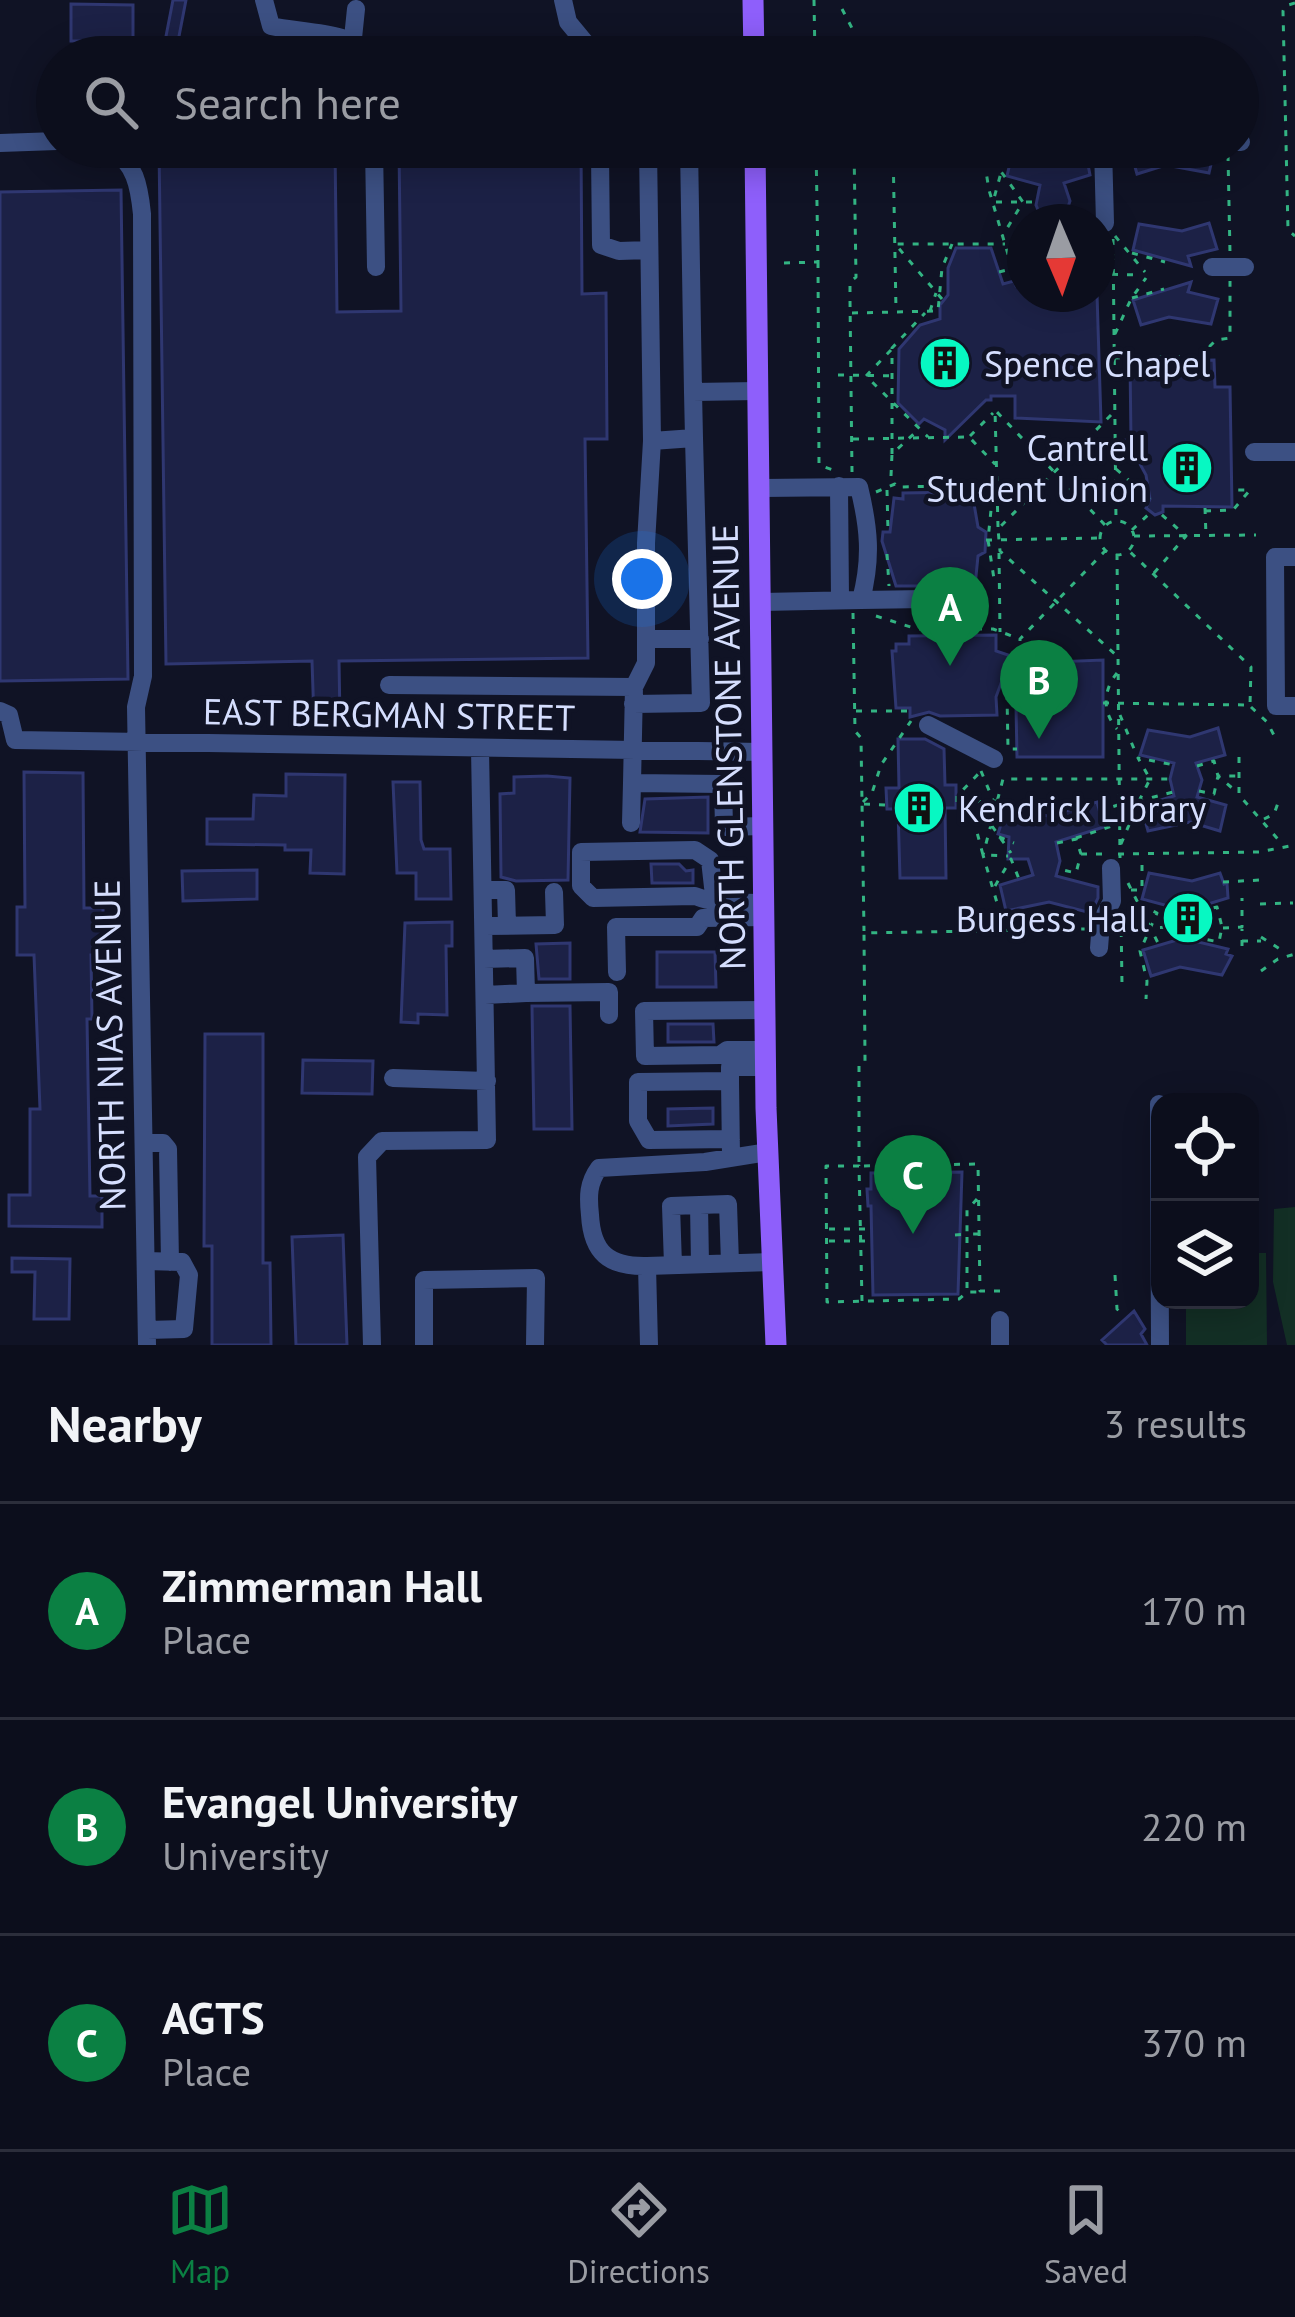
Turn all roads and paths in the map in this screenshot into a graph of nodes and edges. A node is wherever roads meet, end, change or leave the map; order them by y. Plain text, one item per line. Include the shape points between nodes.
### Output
1 (264, 0) edge
2 (562, 0) edge
3 (753, 0) edge
4 (814, 0) edge
5 (357, 3) edge
6 (1295, 3) edge
7 (842, 9) dead end
8 (323, 36) edge
9 (353, 36) edge
10 (580, 36) edge
11 (754, 36) edge
12 (815, 36) edge
13 (853, 36) edge
14 (1285, 104) junction
15 (1295, 104) edge
16 (36, 142) edge
17 (0, 143) edge
18 (132, 168) edge
19 (374, 168) edge
20 (600, 168) edge
21 (645, 168) edge
22 (689, 168) edge
23 (754, 168) edge
24 (816, 168) edge
25 (893, 168) edge
26 (986, 168) edge
27 (999, 168) edge
28 (1003, 168) edge
29 (1102, 168) edge
30 (1235, 168) edge
31 (1002, 172) junction
32 (993, 202) junction
33 (1023, 202) junction
34 (1036, 202) dead end
35 (1102, 204) edge
36 (1003, 235) junction
37 (1295, 236) edge
38 (1115, 237) edge
39 (895, 244) junction
40 (952, 244) junction
41 (1005, 244) junction
42 (649, 250) junction
43 (1007, 251) edge
44 (1131, 253) junction
45 (818, 262) junction
46 (1165, 262) dead end
47 (784, 263) dead end
48 (376, 267) dead end
49 (1007, 270) edge
50 (999, 272) dead end
51 (1115, 275) edge
52 (1144, 275) junction
53 (1164, 289) dead end
54 (939, 290) junction
55 (1131, 299) junction
56 (896, 311) junction
57 (929, 311) junction
58 (1114, 312) edge
59 (850, 313) dead end
60 (1114, 336) junction
61 (892, 348) junction
62 (1114, 358) junction
63 (838, 375) dead end
64 (866, 376) junction
65 (895, 376) junction
66 (693, 392) junction
67 (757, 392) junction
68 (891, 401) junction
69 (995, 410) junction
70 (1114, 412) junction
71 (919, 428) junction
72 (969, 437) junction
73 (694, 438) junction
74 (908, 438) junction
75 (929, 438) junction
76 (891, 439) junction
77 (852, 440) dead end
78 (652, 441) junction
79 (1126, 444) dead end
80 (1114, 445) junction
81 (1254, 452) dead end
82 (1295, 452) edge
83 (892, 454) junction
84 (997, 465) junction
85 (1114, 467) junction
86 (1054, 472) junction
87 (891, 476) dead end
88 (839, 479) junction
89 (997, 484) junction
90 (758, 488) junction
91 (887, 488) junction
92 (1231, 490) dead end
93 (869, 494) dead end
94 (997, 498) junction
95 (1150, 499) dead end
96 (1151, 512) dead end
97 (1162, 514) dead end
98 (1115, 520) junction
99 (1105, 525) junction
100 (998, 529) junction
101 (888, 532) dead end
102 (1133, 533) junction
103 (1256, 535) dead end
104 (1186, 536) junction
105 (1206, 536) junction
106 (1100, 538) junction
107 (987, 540) junction
108 (999, 540) junction
109 (1106, 550) junction
110 (1128, 550) junction
111 (1000, 551) junction
112 (887, 554) dead end
113 (1117, 554) junction
114 (1295, 557) edge
115 (1153, 574) junction
116 (999, 582) junction
117 (884, 592) dead end
118 (840, 598) junction
119 (759, 602) junction
120 (1056, 602) junction
121 (866, 607) junction
122 (972, 614) dead end
123 (903, 620) dead end
124 (917, 629) junction
125 (1000, 632) junction
126 (646, 639) junction
127 (700, 639) junction
128 (1020, 639) junction
129 (1020, 656) dead end
130 (1118, 656) junction
131 (1118, 671) junction
132 (1013, 680) dead end
133 (389, 685) dead end
134 (633, 696) junction
135 (1104, 704) junction
136 (1250, 705) junction
137 (1295, 706) edge
138 (1118, 707) junction
139 (0, 711) edge
140 (854, 711) dead end
141 (910, 711) dead end
142 (919, 723) joint
143 (1118, 730) junction
144 (1276, 739) dead end
145 (138, 743) junction
146 (480, 749) junction
147 (1017, 749) dead end
148 (632, 750) junction
149 (762, 752) junction
150 (1239, 757) dead end
151 (1138, 758) junction
152 (988, 765) junction
153 (1174, 765) dead end
154 (1197, 766) dead end
155 (1218, 776) junction
156 (1239, 776) junction
157 (1119, 778) junction
158 (1150, 778) junction
159 (1170, 779) dead end
160 (632, 783) junction
161 (1199, 791) dead end
162 (1173, 792) dead end
163 (1240, 794) junction
164 (996, 801) junction
165 (1139, 801) junction
166 (968, 802) junction
167 (1277, 803) dead end
168 (886, 805) dead end
169 (1120, 805) junction
170 (1100, 811) dead end
171 (994, 815) junction
172 (1003, 818) dead end
173 (1262, 820) junction
174 (631, 823) dead end
175 (991, 824) junction
176 (1120, 824) junction
177 (763, 826) junction
178 (999, 837) junction
179 (1076, 838) junction
180 (1057, 843) dead end
181 (1283, 845) junction
182 (1295, 845) edge
183 (1120, 847) junction
184 (1081, 854) junction
185 (1142, 854) junction
186 (983, 855) junction
187 (1008, 856) dead end
188 (1015, 868) junction
189 (1119, 868) junction
190 (1058, 869) dead end
191 (1002, 875) junction
192 (1019, 879) dead end
193 (1260, 880) dead end
194 (1223, 882) dead end
195 (483, 890) junction
196 (993, 890) junction
197 (1121, 890) dead end
198 (1132, 890) junction
199 (1142, 890) junction
200 (554, 892) dead end
201 (1242, 898) dead end
202 (723, 902) junction
203 (1293, 903) edge
204 (1140, 904) junction
205 (1260, 904) dead end
206 (1121, 909) dead end
207 (764, 910) junction
208 (1199, 911) dead end
209 (484, 926) junction
210 (507, 926) junction
211 (1173, 927) dead end
212 (1242, 927) junction
213 (1121, 928) junction
214 (1153, 928) junction
215 (1221, 928) junction
216 (1005, 931) junction
217 (1099, 938) junction
218 (1199, 938) dead end
219 (1159, 945) dead end
220 (1278, 948) junction
221 (1292, 954) edge
222 (484, 959) junction
223 (1278, 959) junction
224 (1261, 971) dead end
225 (617, 972) dead end
226 (1122, 985) dead end
227 (526, 993) junction
228 (485, 994) junction
229 (1146, 999) dead end
230 (765, 1010) junction
231 (609, 1015) dead end
232 (766, 1058) junction
233 (393, 1078) dead end
234 (487, 1081) junction
235 (730, 1081) junction
236 (648, 1082) junction
237 (766, 1103) junction
238 (730, 1104) junction
239 (649, 1140) junction
240 (144, 1142) junction
241 (731, 1142) junction
242 (768, 1153) junction
243 (649, 1163) junction
244 (860, 1166) junction
245 (979, 1198) junction
246 (1159, 1201) edge
247 (698, 1205) junction
248 (827, 1229) junction
249 (860, 1229) junction
250 (872, 1229) dead end
251 (955, 1234) dead end
252 (967, 1234) junction
253 (979, 1234) junction
254 (827, 1241) junction
255 (861, 1241) junction
256 (872, 1241) dead end
257 (146, 1262) junction
258 (170, 1262) junction
259 (773, 1262) junction
260 (730, 1263) junction
261 (700, 1264) junction
262 (673, 1265) junction
263 (647, 1266) junction
264 (1115, 1275) dead end
265 (1000, 1291) dead end
266 (967, 1292) junction
267 (980, 1292) junction
268 (862, 1301) junction
269 (1125, 1315) dead end
270 (1000, 1320) dead end
271 (147, 1337) edge
272 (372, 1345) edge
273 (424, 1345) edge
274 (535, 1345) edge
275 (649, 1345) edge
276 (776, 1345) edge
277 (1000, 1345) edge
278 (1160, 1345) edge

1 - 8 street via 271,26
2 - 10 street
3 - 11 main road
4 - 12 path
5 - 9 street
6 - 14 path via 1282,11
7 - 13 path
14 - 15 path
14 - 37 path via 1288,230
16 - 17 street
18 - 145 street, NORTH NIAS AVENUE via 142,214
19 - 48 street
20 - 42 street via 601,245
21 - 42 street
22 - 66 street
23 - 67 main road, NORTH GLENSTONE AVENUE
24 - 45 path
25 - 39 path
26 - 32 path
27 - 31 path
28 - 31 path
29 - 35 street
30 - 62 path via 1231,338 1216,340 1210,356
31 - 32 path
31 - 33 path
32 - 33 path
32 - 36 path
33 - 34 path
33 - 36 path
36 - 41 path
38 - 44 path
39 - 40 path
39 - 54 path
39 - 56 path
40 - 41 path
40 - 54 path
41 - 43 path
42 - 78 street
44 - 46 path
44 - 52 path
45 - 47 path
45 - 88 path via 819,465
49 - 50 path
51 - 52 path
52 - 55 path
53 - 55 path
54 - 57 path
54 - 57 path via 938,310
55 - 60 path
56 - 57 path
56 - 59 path
57 - 61 path
58 - 60 path
60 - 62 path
61 - 64 path
61 - 65 path
62 - 70 path
63 - 64 path
64 - 65 path
64 - 68 path
65 - 68 path
66 - 67 street
66 - 73 street
67 - 90 main road, NORTH GLENSTONE AVENUE
68 - 71 path
68 - 76 path
69 - 72 path
69 - 84 path
69 - 86 path
70 - 80 path
70 - 86 path
71 - 74 path
71 - 75 path
72 - 75 path
72 - 84 path
73 - 78 street
73 - 127 street
74 - 75 path
74 - 76 path
74 - 83 path
76 - 77 path
76 - 83 path
78 - 126 street
79 - 80 path
80 - 85 path
81 - 82 street
83 - 87 path
84 - 89 path
85 - 95 path
85 - 98 path
86 - 99 path
86 - 100 path
88 - 90 street
88 - 118 street
88 - 121 street via 859,487 871,534
89 - 91 path
89 - 94 path
90 - 119 main road, NORTH GLENSTONE AVENUE
91 - 93 path
91 - 101 path
92 - 105 path via 1250,490 1233,510 1205,510
94 - 100 path
94 - 107 path
96 - 102 path
97 - 104 path
98 - 99 path
98 - 102 path
99 - 106 path
100 - 108 path
102 - 104 path
102 - 110 path
103 - 105 path
104 - 105 path
104 - 115 path
106 - 108 path
106 - 109 path
107 - 108 path
107 - 116 path
108 - 111 path
109 - 113 path
109 - 120 path
110 - 113 path
110 - 115 path
111 - 116 path
111 - 120 path
112 - 117 path
113 - 130 path
114 - 137 street via 1274,557 1276,706
115 - 136 path via 1251,667
116 - 125 path
118 - 119 street
118 - 121 street
119 - 149 main road, NORTH GLENSTONE AVENUE
120 - 128 path
120 - 130 path
121 - 122 street via 926,599
121 - 124 path
123 - 124 path
124 - 125 path
125 - 128 path
126 - 127 street
126 - 134 street
127 - 134 street via 701,703
128 - 129 path
130 - 131 path
131 - 135 path
131 - 138 path
132 - 147 path via 1008,749
133 - 134 street
134 - 148 street
135 - 138 path
135 - 143 path
136 - 138 path
136 - 144 path
138 - 143 path
138 - 151 path
139 - 145 street, EAST BERGMAN STREET via 15,740
140 - 141 path
142 - 152 street
142 - 168 path via 881,765 862,804
143 - 157 path
145 - 146 street, EAST BERGMAN STREET
145 - 240 street, NORTH NIAS AVENUE
146 - 148 street, EAST BERGMAN STREET
146 - 195 street
148 - 149 street, EAST BERGMAN STREET
148 - 160 street
149 - 177 main road, NORTH GLENSTONE AVENUE
150 - 156 path
151 - 153 path
151 - 158 path
152 - 164 path
152 - 166 path via 958,796
154 - 155 path via 1214,761
155 - 156 path
155 - 161 path via 1214,794
155 - 163 path
156 - 163 path
157 - 158 path
157 - 164 path via 1003,779
157 - 169 path
158 - 159 path
158 - 165 path
160 - 174 street
160 - 177 street via 723,784 724,827
162 - 165 path
163 - 173 path
164 - 166 path
164 - 171 path
165 - 183 path
166 - 186 path
167 - 173 path
169 - 170 path
169 - 176 path
171 - 172 path
171 - 175 path
173 - 181 path
175 - 178 path
175 - 186 path
176 - 179 path
176 - 183 path
177 - 207 main road, NORTH GLENSTONE AVENUE
178 - 178 path via 1011,853 1015,841
179 - 180 path
179 - 184 path
181 - 182 path
181 - 185 path
183 - 189 path
184 - 189 path
184 - 190 path via 1076,873
185 - 189 path
185 - 199 path
186 - 187 path
186 - 196 path
188 - 191 path
188 - 191 path via 1011,859
188 - 192 path
189 - 198 path
189 - 217 street
191 - 196 path
193 - 194 path
195 - 209 street
195 - 210 street via 506,890
196 - 216 path
197 - 198 path
198 - 199 path
198 - 204 path
199 - 204 path
200 - 210 street via 555,925
201 - 212 path
202 - 202 street via 710,860 695,850 580,852 581,886 593,898
202 - 207 street
203 - 205 path
204 - 214 path
204 - 214 path via 1157,913
206 - 213 path
207 - 225 street via 703,918 697,927 616,927
207 - 230 main road, NORTH GLENSTONE AVENUE
208 - 215 path via 1217,907
209 - 210 street
209 - 222 street
211 - 214 path
212 - 215 path
212 - 220 path via 1242,943 1261,939
213 - 214 path
213 - 217 path
213 - 226 path
214 - 219 path
214 - 229 path via 1140,951
215 - 218 path via 1219,943
216 - 217 path
216 - 244 path via 864,933
220 - 221 path
220 - 223 path
221 - 223 path
222 - 227 street via 525,958
222 - 228 street
223 - 224 path
227 - 228 street
227 - 231 street via 609,992
228 - 234 street
230 - 232 main road, NORTH GLENSTONE AVENUE
230 - 232 street via 644,1011 644,1037 645,1057 727,1050
232 - 235 street via 730,1067
232 - 237 main road, NORTH GLENSTONE AVENUE
233 - 234 street
234 - 272 street via 488,1141 382,1141 367,1157
235 - 236 street
235 - 238 street
236 - 239 street via 638,1082 638,1121
236 - 241 street via 651,1129
237 - 238 street
237 - 242 main road, NORTH GLENSTONE AVENUE
238 - 241 street
239 - 241 street
239 - 243 street
240 - 257 street, NORTH NIAS AVENUE
240 - 258 street via 168,1149
241 - 242 street
241 - 243 street via 705,1162
242 - 259 main road, NORTH GLENSTONE AVENUE
243 - 263 street via 599,1168 588,1196 591,1235 602,1255
244 - 245 path via 978,1164
244 - 248 path via 826,1166
244 - 249 path
245 - 252 path via 967,1210
245 - 253 path
246 - 278 street
247 - 260 street via 728,1204
247 - 261 street
247 - 262 street via 671,1206
248 - 249 path
248 - 254 path
249 - 250 path
249 - 255 path
251 - 252 path
252 - 253 path
252 - 266 path
253 - 267 path
254 - 255 path
254 - 268 path via 827,1302
255 - 256 path
255 - 268 path
257 - 258 street
257 - 271 street, NORTH NIAS AVENUE
258 - 271 street via 182,1262 189,1275 184,1329
259 - 260 street
259 - 276 main road, NORTH GLENSTONE AVENUE
260 - 261 street
261 - 262 street
262 - 263 street
263 - 275 street
264 - 269 path via 1117,1309
265 - 267 path
266 - 267 path
266 - 268 path via 959,1299
270 - 277 street
273 - 274 street via 424,1280 536,1278

